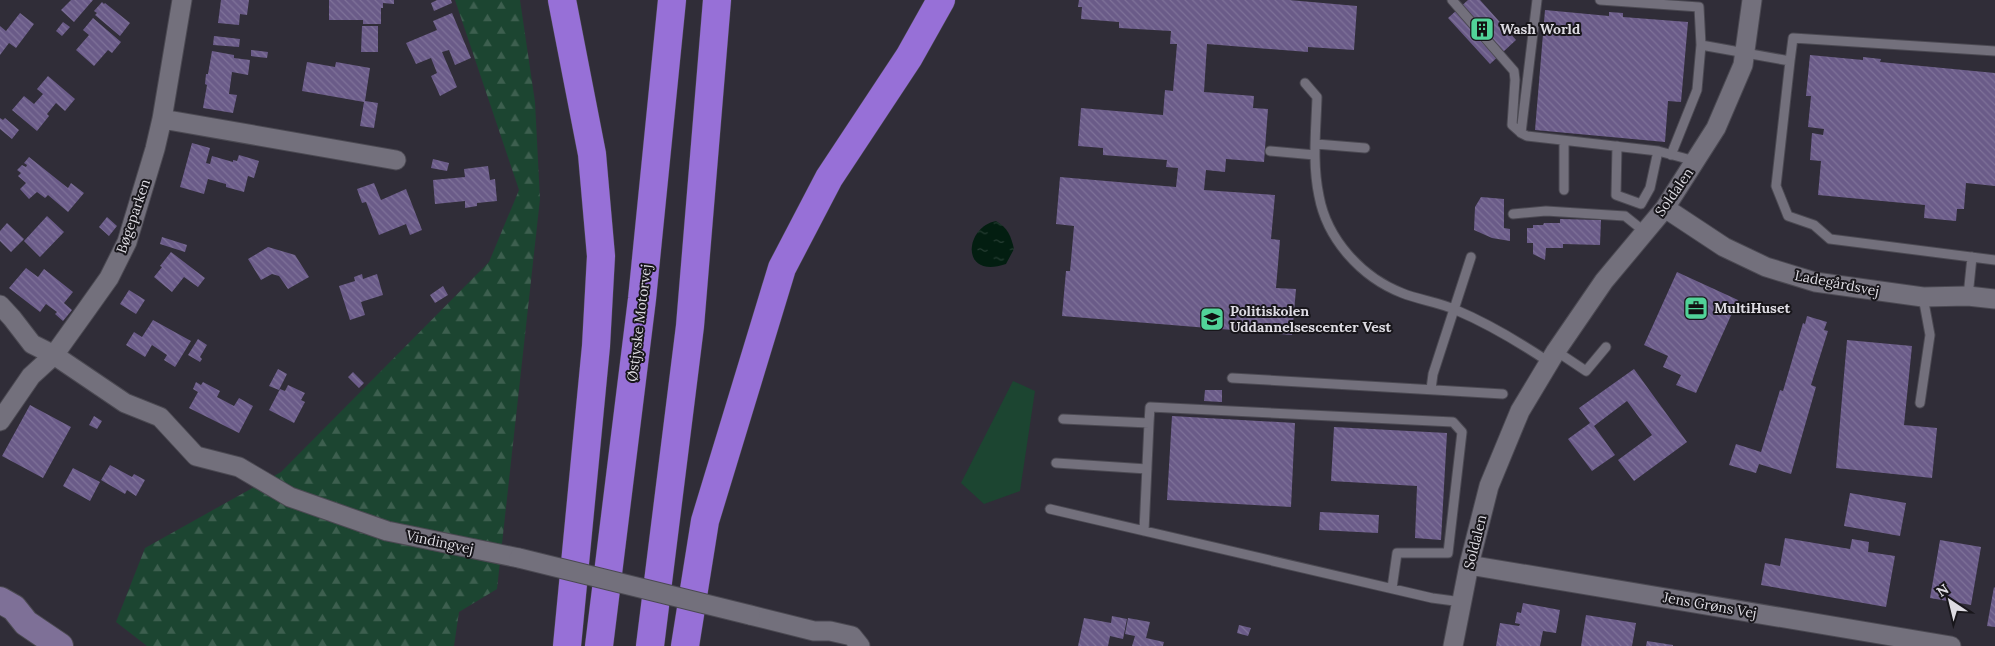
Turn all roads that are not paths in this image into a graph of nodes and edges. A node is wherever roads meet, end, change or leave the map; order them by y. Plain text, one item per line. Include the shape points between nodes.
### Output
1 (182, 0) edge
2 (562, 0) edge
3 (672, 0) edge
4 (717, 0) edge
5 (941, 0) edge
6 (1452, 0) edge
7 (1537, 0) edge
8 (1600, 0) edge
9 (1752, 0) edge
10 (1699, 4) edge
11 (1701, 45) junction
12 (1995, 51) edge
13 (1745, 53) junction
14 (1790, 62) junction
15 (1305, 84) dead end
16 (162, 119) junction
17 (1521, 133) junction
18 (1564, 141) junction
19 (1316, 144) junction
20 (1617, 146) junction
21 (1365, 148) dead end
22 (1270, 151) dead end
23 (1658, 151) junction
24 (1315, 154) junction
25 (1671, 154) junction
26 (396, 160) dead end
27 (1696, 161) junction
28 (1564, 190) dead end
29 (1665, 208) junction
30 (1513, 214) dead end
31 (1645, 232) junction
32 (1972, 257) junction
33 (1471, 258) dead end
34 (1995, 260) edge
35 (1968, 296) junction
36 (1923, 297) junction
37 (1995, 299) edge
38 (0, 305) edge
39 (1454, 309) junction
40 (1606, 347) dead end
41 (54, 356) junction
42 (1552, 356) junction
43 (1232, 378) dead end
44 (1431, 389) junction
45 (1503, 394) dead end
46 (1920, 403) dead end
47 (1063, 419) dead end
48 (0, 421) edge
49 (1149, 423) junction
50 (1056, 463) dead end
51 (1147, 469) junction
52 (1050, 509) dead end
53 (1144, 531) junction
54 (1469, 565) junction
55 (1392, 588) junction
56 (0, 600) edge
57 (1462, 602) junction
58 (60, 646) edge
59 (567, 646) edge
60 (599, 646) edge
61 (650, 646) edge
62 (685, 646) edge
63 (860, 646) edge
64 (1454, 646) edge
65 (1951, 646) edge

1 - 16 street, Bøgeparken
2 - 59 highway via 592,154 601,256 596,346
3 - 60 highway, Østjyske Motorvej via 642,299
4 - 61 highway via 690,326
5 - 62 highway via 829,178 782,268 705,521
6 - 17 lane via 1514,71 1512,125
7 - 17 lane
8 - 10 lane
9 - 13 street, Soldalen
10 - 11 lane
11 - 13 lane
11 - 25 lane via 1698,90
12 - 14 lane via 1793,38
13 - 14 lane
13 - 27 street, Soldalen via 1716,128
14 - 32 lane via 1776,186 1788,216 1814,225 1830,239
15 - 19 lane via 1317,97
16 - 26 street
16 - 41 street, Bøgeparken via 127,242 109,278
17 - 18 lane
18 - 20 lane
18 - 28 lane
19 - 21 lane
19 - 24 lane
20 - 23 lane
20 - 23 lane via 1616,194 1641,204 1650,188
22 - 24 lane
23 - 25 lane
24 - 39 lane via 1319,198 1331,229 1348,256 1367,275 1400,293
25 - 27 lane
27 - 29 street, Soldalen
29 - 31 street, Soldalen
29 - 36 street, Ladegårdsvej via 1724,247 1766,267 1815,282
30 - 31 lane via 1546,211 1626,216
31 - 42 street, Soldalen via 1604,281
32 - 34 lane
32 - 35 lane
33 - 39 lane
35 - 36 street, Ladegårdsvej
35 - 37 street, Ladegårdsvej
36 - 46 lane via 1930,335
38 - 41 street, Vindingvej via 32,344
39 - 42 lane
39 - 44 lane
40 - 42 lane via 1586,371
41 - 48 street via 31,376
41 - 63 street, Vindingvej, bridge via 125,403 160,417 196,456 239,467 290,496 387,531 519,558 814,631 852,636
42 - 54 street, Soldalen via 1520,411 1490,486
43 - 44 lane
44 - 45 lane
47 - 49 lane
49 - 51 lane
49 - 55 lane via 1150,407 1453,422 1462,432 1448,553 1397,553
50 - 51 lane
51 - 53 lane
52 - 53 lane
53 - 55 lane
54 - 57 street, Soldalen
54 - 65 street, Jens Grøns Vej
55 - 57 lane
56 - 58 street
57 - 64 street, Soldalen

